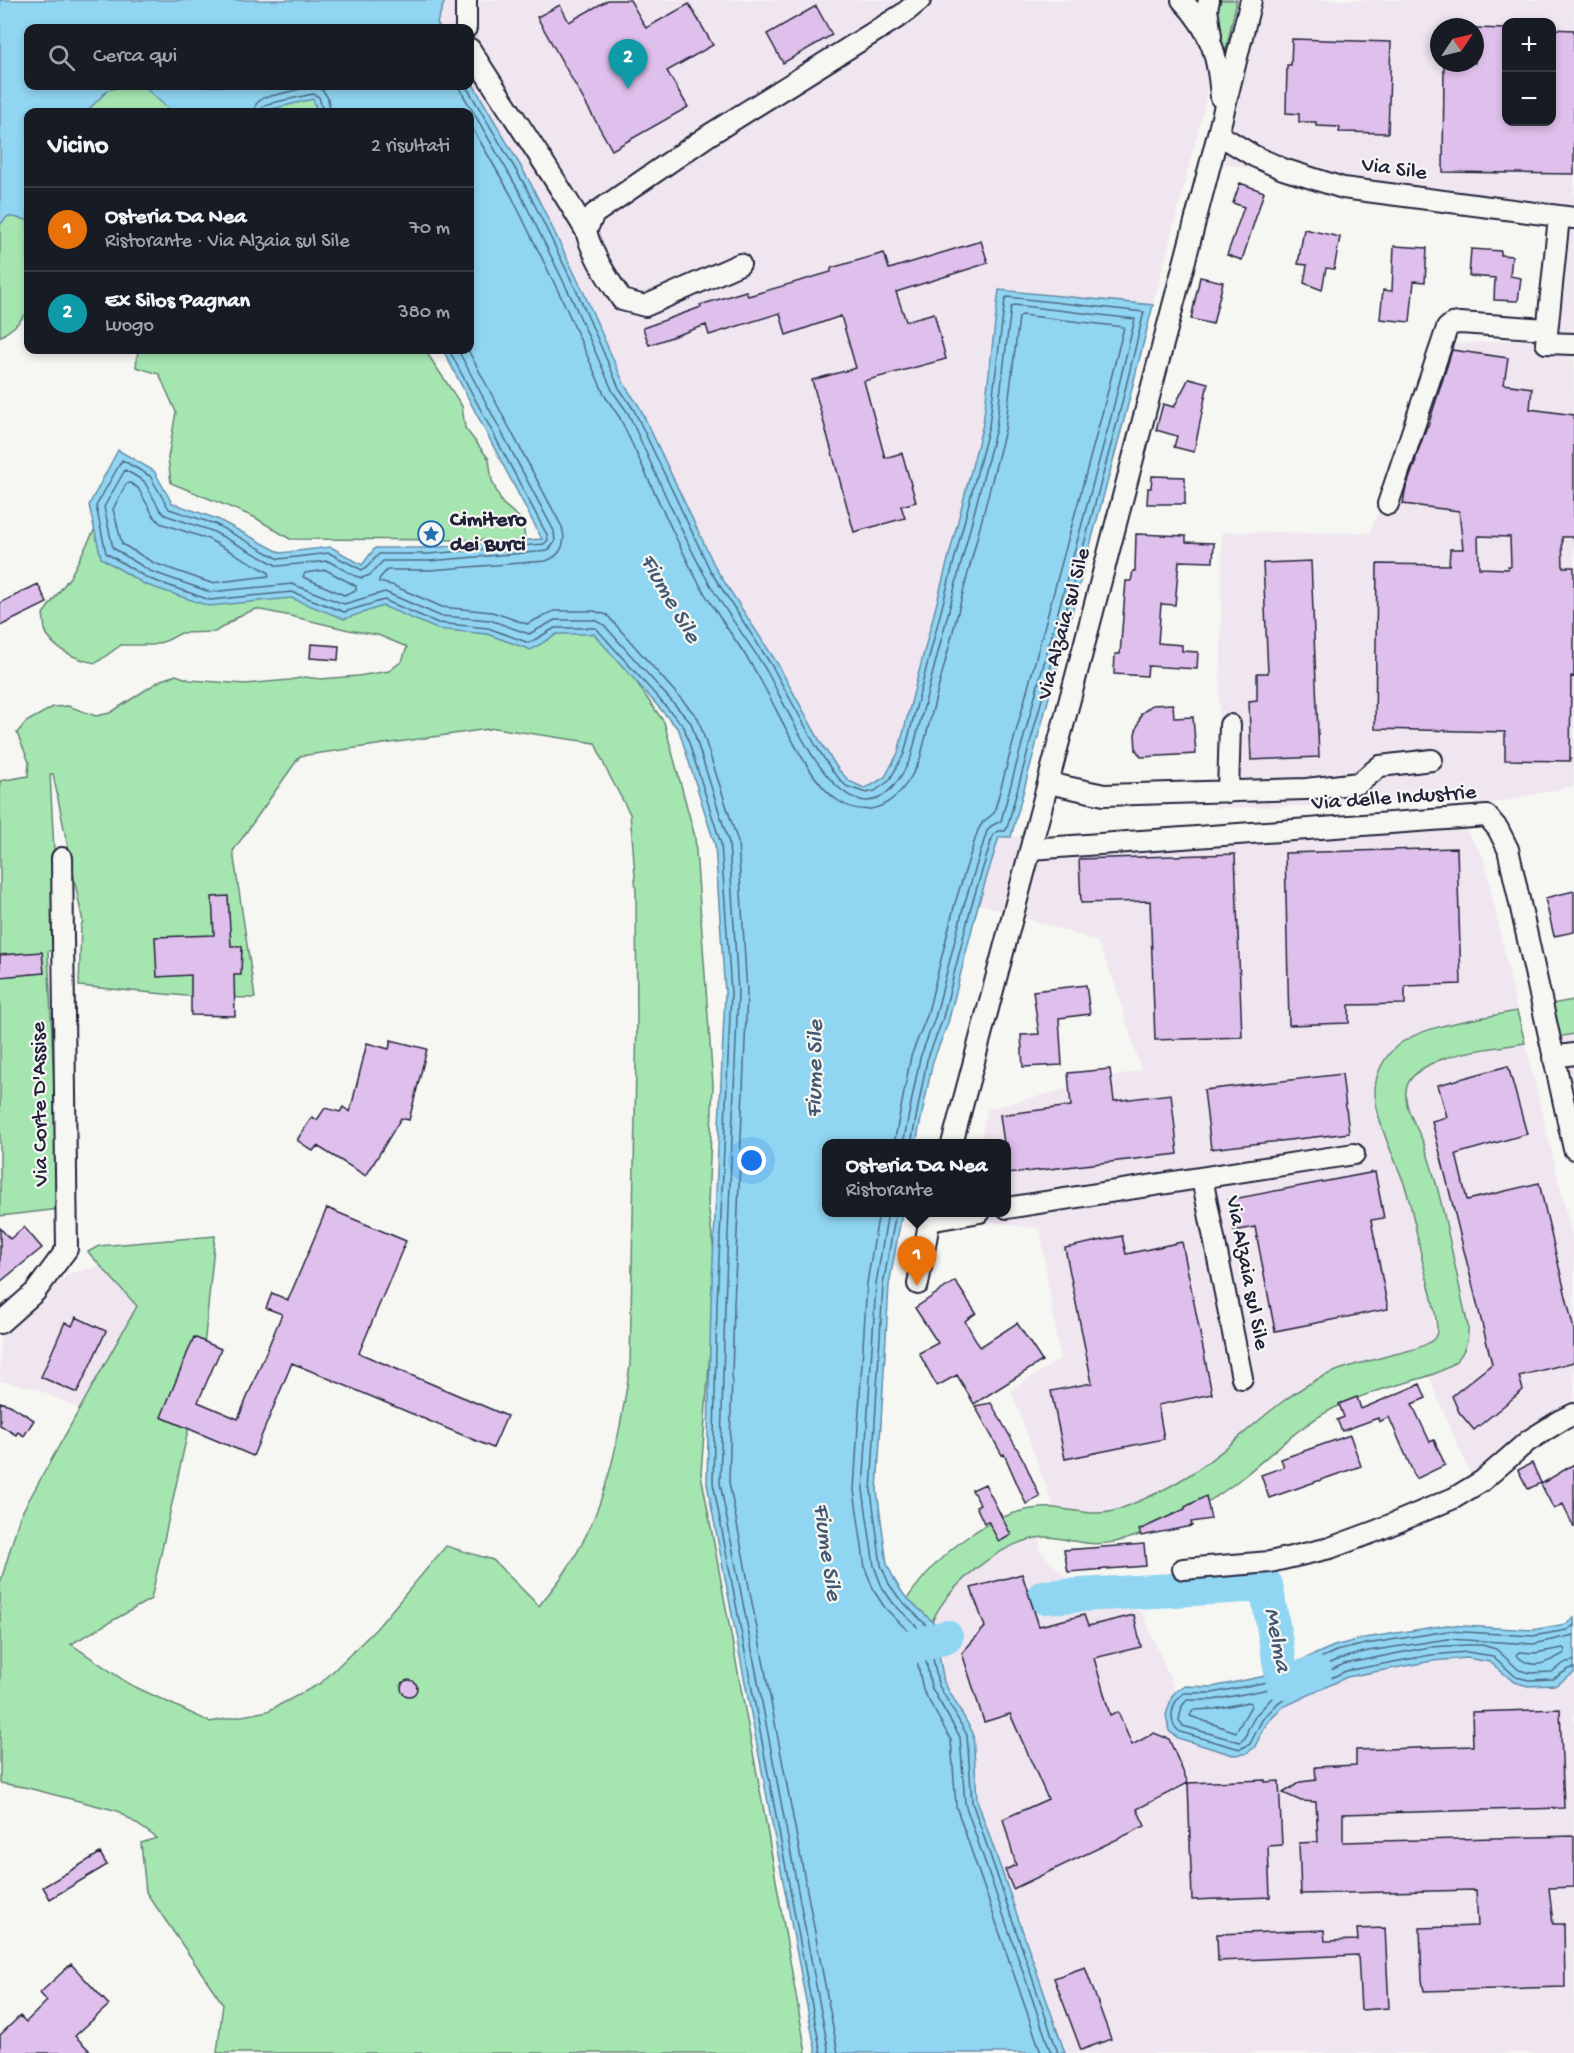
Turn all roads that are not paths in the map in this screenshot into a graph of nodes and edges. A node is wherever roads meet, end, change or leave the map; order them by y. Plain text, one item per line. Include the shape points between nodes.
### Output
1 (466, 0) edge
2 (920, 0) edge
3 (1182, 0) edge
4 (1209, 0) edge
5 (1251, 0) edge
6 (466, 24) edge
7 (1214, 47) junction
8 (474, 55) edge
9 (1220, 124) junction
10 (1567, 218) edge
11 (586, 231) junction
12 (741, 264) dead end
13 (1547, 329) junction
14 (1574, 344) edge
15 (1388, 504) dead end
16 (1230, 725) dead end
17 (1432, 760) dead end
18 (1048, 783) junction
19 (1228, 792) junction
20 (1031, 849) junction
21 (62, 858) dead end
22 (1574, 1054) edge
23 (1553, 1057) junction
24 (953, 1139) edge
25 (1574, 1149) edge
26 (1354, 1154) dead end
27 (1202, 1178) junction
28 (1011, 1207) edge
29 (930, 1217) edge
30 (918, 1284) dead end
31 (0, 1323) edge
32 (1242, 1378) dead end
33 (1574, 1414) edge
34 (1183, 1569) dead end

1 - 6 street
2 - 11 street via 594,214
3 - 7 street, Via Alzaia sul Sile
4 - 7 street via 1208,19
5 - 9 street, Via Alzaia sul Sile
7 - 9 street, Via Alzaia sul Sile via 1219,68
8 - 11 street
9 - 10 street, Via Sile via 1254,156 1343,188
9 - 18 street, Via Alzaia sul Sile
10 - 13 street
11 - 12 street via 589,245 622,300 645,306
13 - 14 street via 1546,343
13 - 15 street via 1460,323 1447,328
16 - 19 street
17 - 19 street via 1380,766 1359,783
18 - 19 street via 1104,795
18 - 20 street, Via Alzaia sul Sile
20 - 23 street, Via delle Industrie via 1486,816 1508,849
20 - 24 street, Via Alzaia sul Sile
21 - 31 street, Via Corte D'Assise via 67,1249 35,1292
22 - 23 street
23 - 25 street, Via delle Industrie
26 - 27 street, Via Alzaia sul Sile
27 - 28 street, Via Alzaia sul Sile
27 - 32 street, Via Alzaia sul Sile
29 - 30 street
33 - 34 street via 1528,1442 1455,1498 1376,1531 1330,1548 1270,1562

